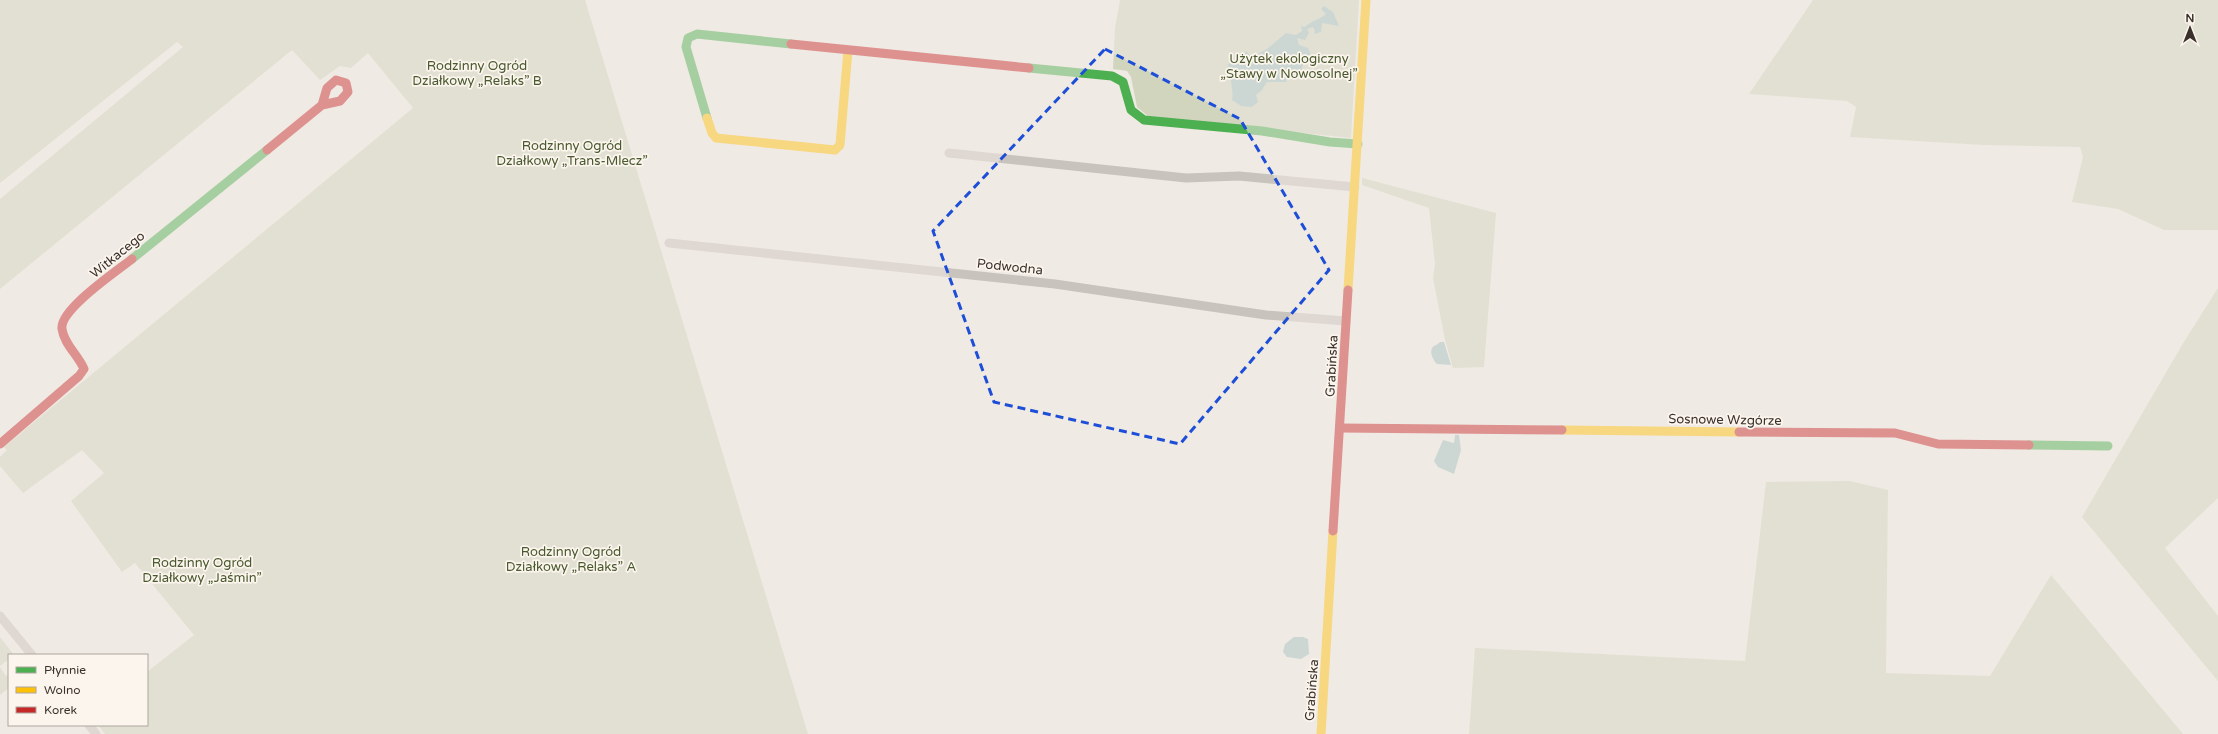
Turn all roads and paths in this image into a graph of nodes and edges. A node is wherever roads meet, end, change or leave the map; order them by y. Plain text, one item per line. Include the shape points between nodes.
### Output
1 (1366, 0) edge
2 (848, 50) junction
3 (322, 105) dead end
4 (1358, 144) junction
5 (950, 153) dead end
6 (1355, 187) junction
7 (669, 243) dead end
8 (1346, 321) junction
9 (1340, 428) junction
10 (0, 444) edge
11 (2108, 446) dead end
12 (0, 616) edge
13 (31, 654) edge
14 (89, 726) edge
15 (96, 734) edge
16 (1321, 734) edge

1 - 4 street, Grabińska
2 - 2 street via 697,34 688,37 686,41 712,133 716,138 834,150 840,145
2 - 4 street via 1112,76 1123,82 1131,110 1144,120 1262,131
3 - 10 street, Witkacego via 70,309 61,323 60,332 82,362 84,369 80,376
4 - 6 street, Grabińska
5 - 6 street via 1186,178 1239,176
6 - 8 street, Grabińska
7 - 8 street, Podwodna via 1054,284 1266,315
8 - 9 street, Grabińska
9 - 11 street, Sosnowe Wzgórze via 1894,433 1938,444
9 - 16 street, Grabińska
12 - 13 street
14 - 15 street

